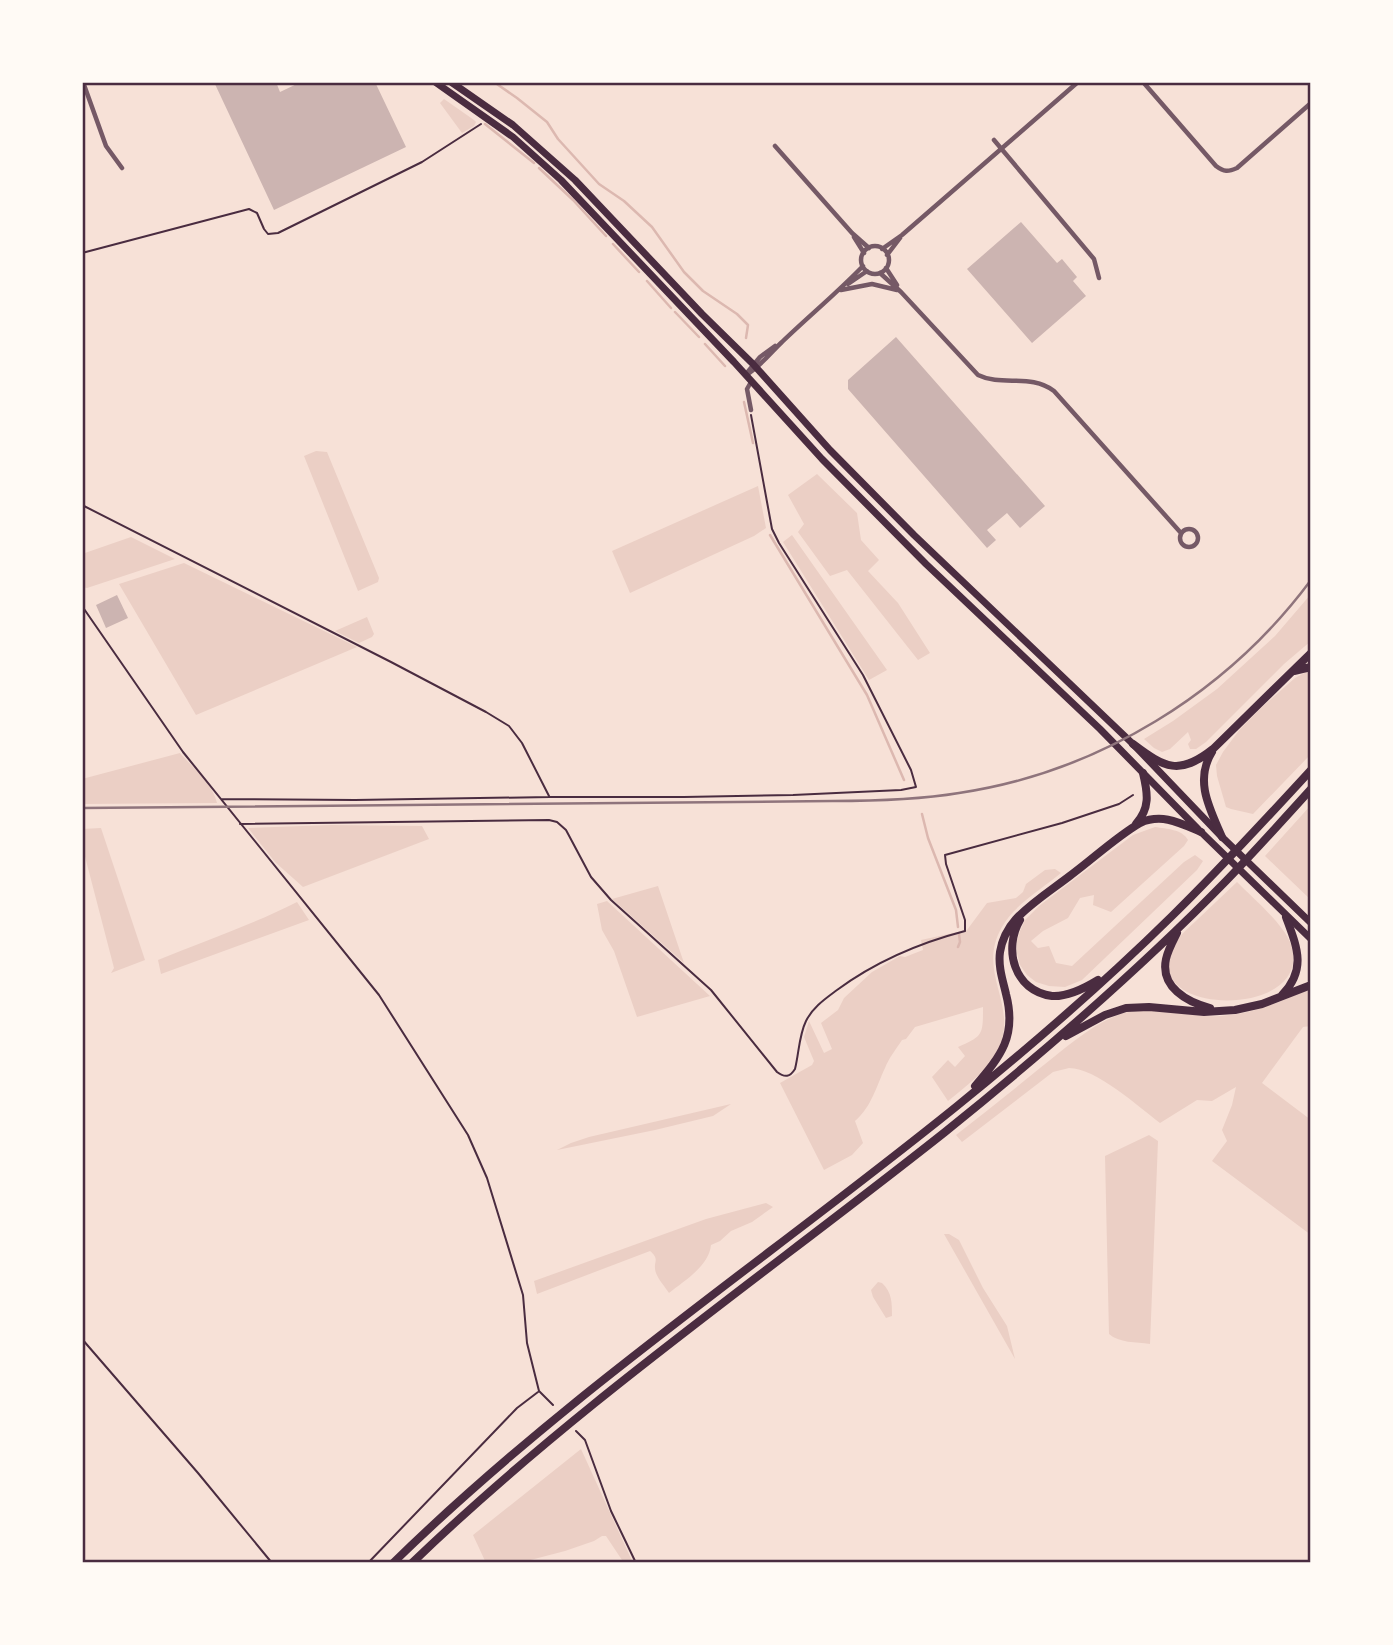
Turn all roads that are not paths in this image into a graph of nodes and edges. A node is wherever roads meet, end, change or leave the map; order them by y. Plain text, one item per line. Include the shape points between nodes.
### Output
1 (83, 82) edge
2 (435, 82) edge
3 (451, 82) edge
4 (1079, 82) edge
5 (1143, 82) edge
6 (1311, 103) edge
7 (994, 140) dead end
8 (775, 146) dead end
9 (1002, 150) junction
10 (122, 168) dead end
11 (852, 233) junction
12 (902, 235) junction
13 (869, 248) junction
14 (882, 248) junction
15 (864, 253) junction
16 (887, 255) junction
17 (863, 266) junction
18 (886, 268) junction
19 (867, 271) junction
20 (880, 273) junction
21 (1099, 278) dead end
22 (839, 291) junction
23 (901, 292) junction
24 (755, 366) junction
25 (749, 378) junction
26 (751, 410) road end
27 (1181, 533) junction
28 (1311, 653) edge
29 (1311, 667) edge
30 (1286, 676) junction
31 (1133, 744) junction
32 (1213, 749) junction
33 (1311, 770) edge
34 (1143, 773) junction
35 (1311, 789) edge
36 (1134, 827) junction
37 (1201, 832) junction
38 (1222, 837) junction
39 (1032, 905) junction
40 (1286, 917) junction
41 (1311, 923) edge
42 (1180, 927) junction
43 (1311, 939) edge
44 (1126, 960) junction
45 (1311, 985) edge
46 (1275, 999) junction
47 (1222, 1011) junction
48 (1052, 1044) junction
49 (956, 1106) junction
50 (393, 1563) edge
51 (412, 1563) edge

1 - 10 street via 106,146
2 - 25 main road via 513,137 561,180
3 - 24 main road via 542,149
4 - 9 street
5 - 6 street via 1223,171 1237,168
7 - 9 street
8 - 11 street
9 - 12 street
9 - 21 street via 1094,259
11 - 13 street
11 - 15 street
12 - 14 street
12 - 16 street
13 - 14 street
13 - 15 street
14 - 16 street
15 - 17 street
16 - 18 street
17 - 19 street
17 - 22 street
18 - 20 street
18 - 23 street
19 - 20 street
19 - 22 street
20 - 23 street
22 - 23 street via 872,285
22 - 24 street
23 - 27 street via 978,375 1033,381 1054,391
24 - 25 street
24 - 31 main road via 895,516
25 - 26 street
25 - 34 main road via 897,535
27 - 27 street via 1181,542 1193,547 1198,536 1195,531
28 - 30 highway
29 - 30 highway
30 - 32 highway
31 - 32 highway via 1156,761 1177,766 1192,763
31 - 38 main road
32 - 38 highway via 1203,785
33 - 44 highway
34 - 36 highway via 1148,802
34 - 37 main road
35 - 42 highway
36 - 37 highway via 1159,818
36 - 39 highway
37 - 40 main road
38 - 41 main road
39 - 44 highway via 1012,941 1015,968 1029,986 1052,996 1070,994
39 - 49 highway via 1009,929 1000,953 1010,1012 1006,1042 993,1065
40 - 43 main road
40 - 46 highway via 1297,949 1297,968 1292,982
42 - 47 highway via 1165,960 1172,988 1189,1001
42 - 48 highway
44 - 49 highway
45 - 46 highway
46 - 47 highway
47 - 48 highway via 1126,1008
48 - 51 highway via 552,1437
49 - 50 highway via 543,1428

